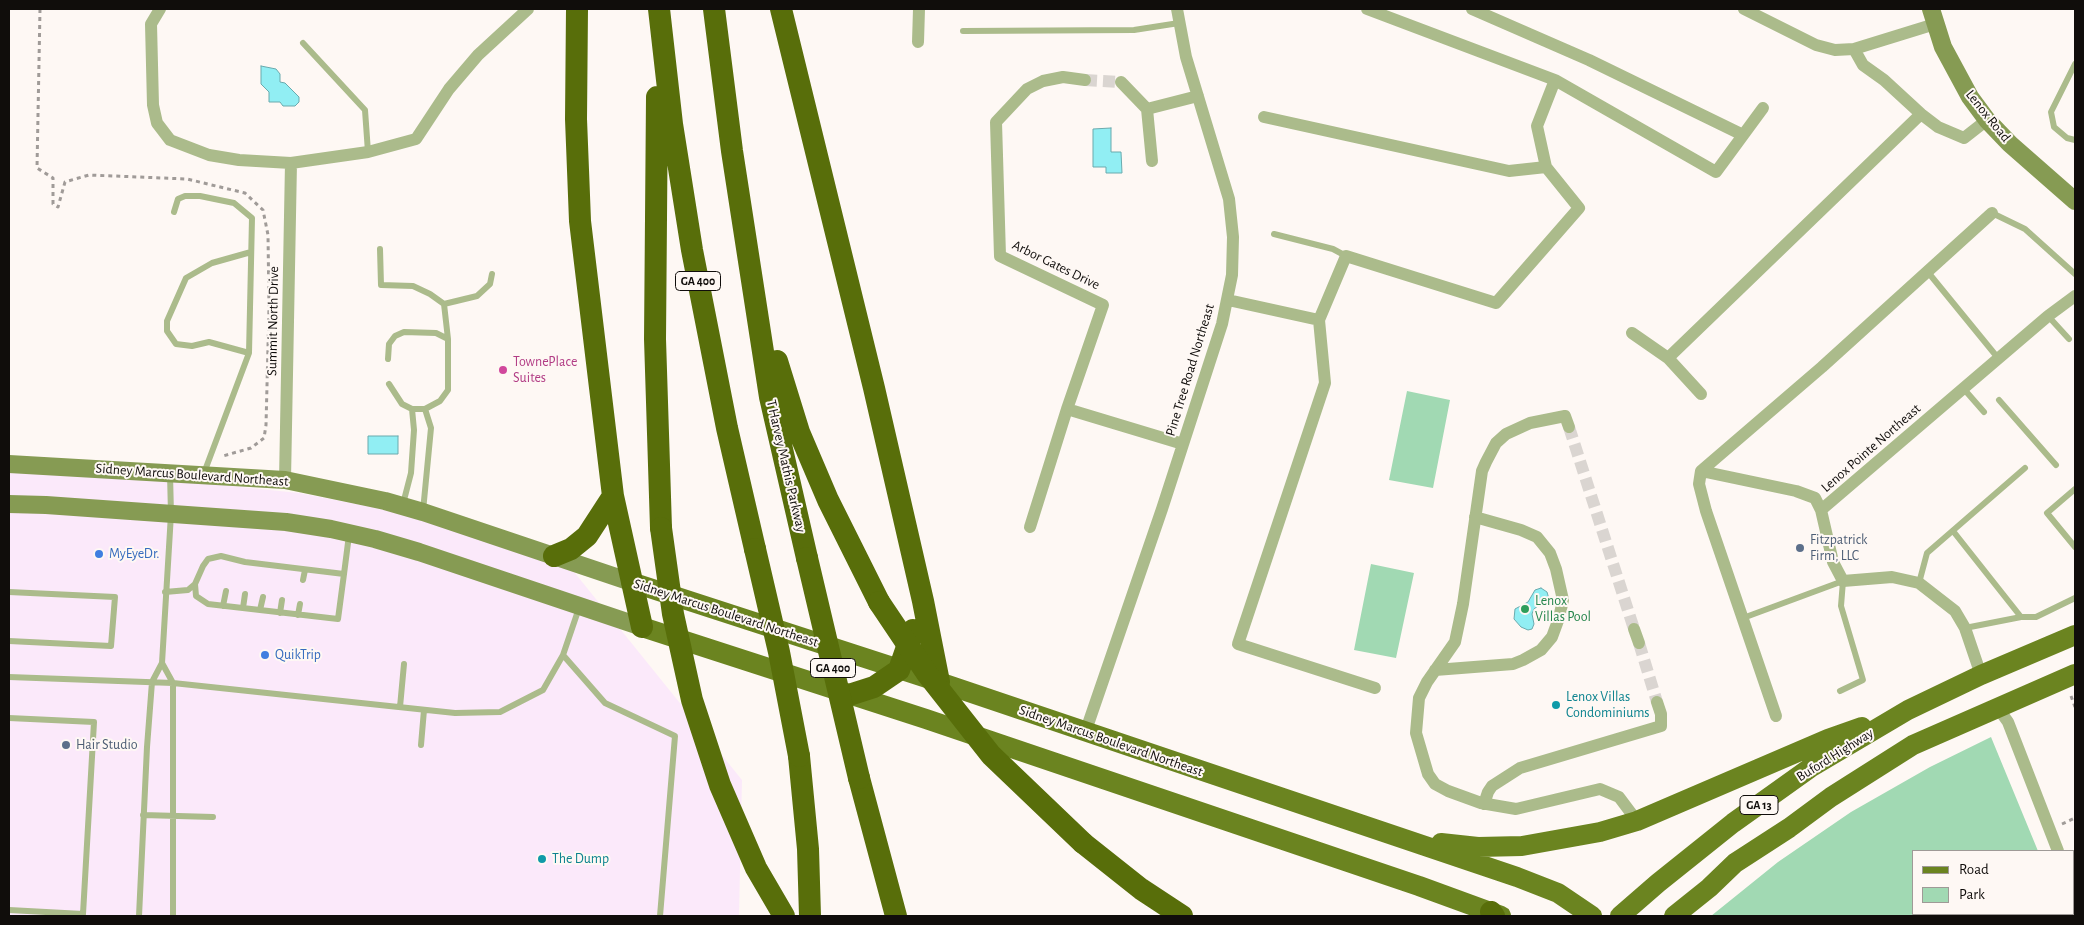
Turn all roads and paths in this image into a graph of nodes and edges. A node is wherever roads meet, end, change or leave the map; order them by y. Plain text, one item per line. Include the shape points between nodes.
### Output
1 (40, 9) edge
2 (160, 9) edge
3 (528, 9) edge
4 (577, 9) edge
5 (658, 9) edge
6 (714, 9) edge
7 (781, 9) edge
8 (919, 9) edge
9 (1178, 9) edge
10 (1472, 9) edge
11 (1744, 9) edge
12 (1374, 10) edge
13 (1933, 17) edge
14 (1179, 23) junction
15 (963, 32) dead end
16 (918, 42) dead end
17 (303, 43) dead end
18 (1854, 49) junction
19 (2075, 64) edge
20 (1085, 80) tunnel mouth
21 (1554, 80) junction
22 (1121, 82) tunnel mouth
23 (1198, 96) junction
24 (1763, 108) dead end
25 (1147, 109) junction
26 (1921, 114) junction
27 (1264, 116) dead end
28 (1988, 120) junction
29 (1743, 135) junction
30 (2075, 140) edge
31 (368, 152) junction
32 (1152, 161) dead end
33 (291, 163) junction
34 (1546, 167) junction
35 (2075, 201) edge
36 (174, 212) dead end
37 (1992, 213) joint
38 (1274, 234) dead end
39 (380, 249) dead end
40 (251, 252) junction
41 (1346, 256) junction
42 (1927, 271) junction
43 (492, 274) dead end
44 (751, 274) junction
45 (2075, 274) edge
46 (2075, 296) edge
47 (1228, 300) junction
48 (444, 304) junction
49 (2048, 316) junction
50 (1319, 320) junction
51 (1632, 333) dead end
52 (448, 339) junction
53 (2068, 339) dead end
54 (249, 353) junction
55 (1668, 358) junction
56 (1998, 358) junction
57 (388, 359) dead end
58 (389, 384) dead end
59 (1963, 388) junction
60 (1701, 394) dead end
61 (1999, 400) dead end
62 (425, 409) junction
63 (1067, 409) junction
64 (412, 410) junction
65 (1984, 412) dead end
66 (1569, 427) tunnel mouth
67 (1183, 444) junction
68 (9, 464) edge
69 (2056, 465) dead end
70 (2024, 468) dead end
71 (1701, 471) junction
72 (170, 473) junction
73 (210, 475) junction
74 (285, 480) junction
75 (2075, 489) edge
76 (612, 496) junction
77 (9, 504) edge
78 (402, 506) junction
79 (1821, 510) junction
80 (422, 512) junction
81 (171, 514) junction
82 (1475, 517) junction
83 (1030, 527) dead end
84 (1953, 531) junction
85 (349, 534) junction
86 (2075, 547) edge
87 (554, 556) junction
88 (231, 559) junction
89 (249, 563) junction
90 (268, 565) junction
91 (229, 568) dead end
92 (287, 568) junction
93 (305, 570) junction
94 (248, 571) dead end
95 (267, 574) dead end
96 (344, 574) junction
97 (285, 577) dead end
98 (303, 580) dead end
99 (1844, 581) junction
100 (631, 582) junction
101 (1919, 583) junction
102 (195, 584) junction
103 (226, 591) dead end
104 (9, 592) edge
105 (165, 592) junction
106 (245, 594) dead end
107 (263, 597) dead end
108 (2075, 598) edge
109 (282, 600) dead end
110 (923, 601) junction
111 (300, 604) dead end
112 (223, 606) junction
113 (580, 606) junction
114 (243, 608) junction
115 (260, 610) junction
116 (280, 613) junction
117 (298, 615) junction
118 (2021, 617) junction
119 (1742, 618) junction
120 (642, 627) junction
121 (1965, 628) junction
122 (1634, 629) tunnel mouth
123 (2075, 635) edge
124 (9, 641) edge
125 (1638, 643) tunnel mouth
126 (563, 655) junction
127 (162, 663) junction
128 (404, 664) dead end
129 (899, 670) junction
130 (1435, 670) junction
131 (2075, 674) edge
132 (1981, 675) junction
133 (9, 677) edge
134 (152, 682) junction
135 (939, 682) junction
136 (173, 683) junction
137 (1375, 688) dead end
138 (1840, 691) dead end
139 (849, 695) junction
140 (2071, 696) dead end
141 (1658, 702) tunnel mouth
142 (400, 707) junction
143 (2075, 707) edge
144 (1998, 708) junction
145 (424, 710) junction
146 (1908, 710) junction
147 (1776, 716) dead end
148 (9, 718) edge
149 (1085, 733) junction
150 (421, 745) dead end
151 (1484, 804) junction
152 (143, 815) junction
153 (172, 815) junction
154 (213, 817) dead end
155 (1637, 821) junction
156 (1399, 838) junction
157 (2058, 850) edge
158 (9, 910) edge
159 (1495, 915) edge
160 (139, 916) edge
161 (173, 916) edge
162 (660, 916) edge
163 (784, 916) edge
164 (810, 916) edge
165 (896, 916) edge
166 (1182, 916) edge
167 (1592, 916) edge
168 (1620, 916) edge
169 (1674, 916) edge

1 - 73 path via 37,168 53,178 53,204 58,207 66,182 89,175 186,179 245,192 263,210 268,235 269,307 264,438 251,448 223,454
2 - 33 street via 151,24 153,105 157,124 170,140 209,155
3 - 31 street via 478,55 449,89 416,139
4 - 76 highway via 580,221
5 - 163 highway, bridge via 655,339 661,528 673,614 692,700 720,785 756,868
5 - 164 highway, GA 400, bridge via 692,250 799,756 808,849
6 - 44 highway, T Harvey Mathis Parkway / GA 400
7 - 110 highway
8 - 16 street
9 - 14 street, Pine Tree Road Northeast
10 - 29 street via 1589,60
11 - 18 street via 1816,45 1835,50
12 - 21 street
13 - 18 street
13 - 28 main road, Lenox Road via 1956,73
14 - 15 lane via 1134,30
14 - 23 street, Pine Tree Road Northeast
17 - 31 lane via 365,110
18 - 26 street via 1863,65
19 - 30 lane via 2051,112 2054,127 2067,138
20 - 63 street, Arbor Gates Drive via 1063,77 1027,89 996,122 1000,256 1103,305
21 - 29 street via 1716,172
21 - 34 street via 1537,126
22 - 25 street
23 - 25 street
23 - 47 street, Pine Tree Road Northeast via 1229,199 1234,237
24 - 29 street
25 - 32 street
26 - 28 street via 1938,127 1964,138
26 - 55 street
27 - 34 street via 1509,171
28 - 35 main road, Lenox Road via 2010,144
31 - 33 street
33 - 74 street, Summit North Drive
34 - 41 street via 1579,208 1496,303
36 - 40 lane via 178,200 185,196 234,203 252,218
37 - 42 street
37 - 45 lane via 2026,229
38 - 41 lane via 1333,249
39 - 48 lane via 380,284 413,286
40 - 54 lane
40 - 54 lane via 212,263 186,278 167,321 167,331 176,344 192,346 209,342
41 - 50 street
42 - 56 lane
42 - 71 street
43 - 48 lane via 490,284 476,296
44 - 165 highway, T Harvey Mathis Parkway / GA 400, bridge via 770,397
44 - 166 highway, bridge via 799,432 828,500 879,602 928,675 991,755 1083,843 1141,889
46 - 49 street, Lenox Pointe Northeast
47 - 50 street
47 - 67 street, Pine Tree Road Northeast
48 - 52 lane
49 - 53 lane
49 - 56 street, Lenox Pointe Northeast
50 - 137 street via 1325,383 1238,644
51 - 55 street
52 - 57 lane via 436,333 404,332 389,344
52 - 62 lane via 448,390 440,401
54 - 73 lane
55 - 60 street
56 - 59 street, Lenox Pointe Northeast
58 - 64 lane via 402,404
59 - 65 lane
59 - 79 street, Lenox Pointe Northeast
61 - 69 lane
62 - 64 lane
62 - 80 lane via 430,428
63 - 67 street
63 - 83 street, Arbor Gates Drive
64 - 78 lane via 411,473
66 - 82 street via 1565,416 1547,418 1506,434 1496,443 1482,471
67 - 149 street, Pine Tree Road Northeast
68 - 72 main road, Sidney Marcus Boulevard Northeast
70 - 84 lane
71 - 79 street via 1796,491 1815,498
71 - 119 street via 1699,484 1706,511
72 - 73 main road, Sidney Marcus Boulevard Northeast
72 - 81 lane
73 - 74 main road, Sidney Marcus Boulevard Northeast
74 - 78 main road, Sidney Marcus Boulevard Northeast
75 - 86 lane via 2047,513
76 - 87 highway via 587,536 571,549
76 - 100 highway
77 - 81 main road
78 - 80 main road, Sidney Marcus Boulevard Northeast
79 - 99 street, Lenox Pointe Northeast via 1833,562
80 - 87 main road, Sidney Marcus Boulevard Northeast
81 - 85 main road via 286,522
81 - 105 lane
82 - 130 street via 1464,604 1455,642
82 - 130 street via 1537,537 1550,553 1556,569 1563,600 1560,618 1552,637 1541,650 1523,660 1513,664
84 - 101 lane via 1927,553
84 - 118 lane
85 - 96 lane
85 - 113 main road via 419,552
87 - 100 main road, Sidney Marcus Boulevard Northeast
88 - 89 lane
88 - 91 lane
88 - 102 lane via 221,556 208,559
89 - 90 lane
89 - 94 lane
90 - 92 lane
90 - 95 lane
92 - 93 lane
92 - 97 lane
93 - 96 lane
93 - 98 lane
96 - 117 lane via 338,619
99 - 101 street via 1892,577
99 - 119 lane
99 - 138 lane via 1841,606 1863,680
100 - 120 highway
100 - 129 main road, Sidney Marcus Boulevard Northeast
101 - 121 street via 1955,611
102 - 105 lane via 188,590
102 - 112 lane via 196,596 208,604
103 - 112 lane
104 - 124 lane via 115,597 112,646
105 - 127 lane
106 - 114 lane
107 - 115 lane
108 - 118 lane via 2036,617
109 - 116 lane
110 - 129 highway
110 - 135 highway
111 - 117 lane
112 - 114 lane
113 - 120 main road
113 - 126 lane
114 - 115 lane
115 - 116 lane
116 - 117 lane
118 - 121 lane
119 - 147 street
120 - 139 main road
121 - 132 street
122 - 125 street
123 - 132 main road, Buford Highway / GA 13
126 - 145 lane via 543,690 500,712
126 - 162 lane via 605,704 676,736
127 - 134 lane
127 - 136 lane
128 - 142 lane
129 - 135 main road, Sidney Marcus Boulevard Northeast
129 - 139 highway via 874,687
130 - 151 street via 1420,698 1416,733 1428,774 1435,784 1448,791
131 - 144 main road, GA 13
132 - 146 main road, Buford Highway / GA 13
133 - 134 lane
134 - 136 lane
134 - 152 lane
135 - 149 main road, Sidney Marcus Boulevard Northeast
136 - 142 lane
136 - 153 lane
139 - 159 main road
140 - 143 path
141 - 151 street via 1661,726 1520,768 1492,786
142 - 145 lane
144 - 157 street via 2008,722
144 - 169 main road, GA 13 via 1913,745 1831,797 1735,863
145 - 150 lane
146 - 155 main road via 1828,739
146 - 168 main road, Buford Highway / GA 13 via 1810,768 1733,823
148 - 158 lane via 94,722 83,914
149 - 156 main road, Sidney Marcus Boulevard Northeast
151 - 155 street via 1516,809 1600,789 1619,797
152 - 153 lane
152 - 160 lane
153 - 154 lane
153 - 161 lane
155 - 156 main road via 1576,838 1522,846 1478,847
156 - 167 main road, Sidney Marcus Boulevard Northeast via 1526,880 1558,894

